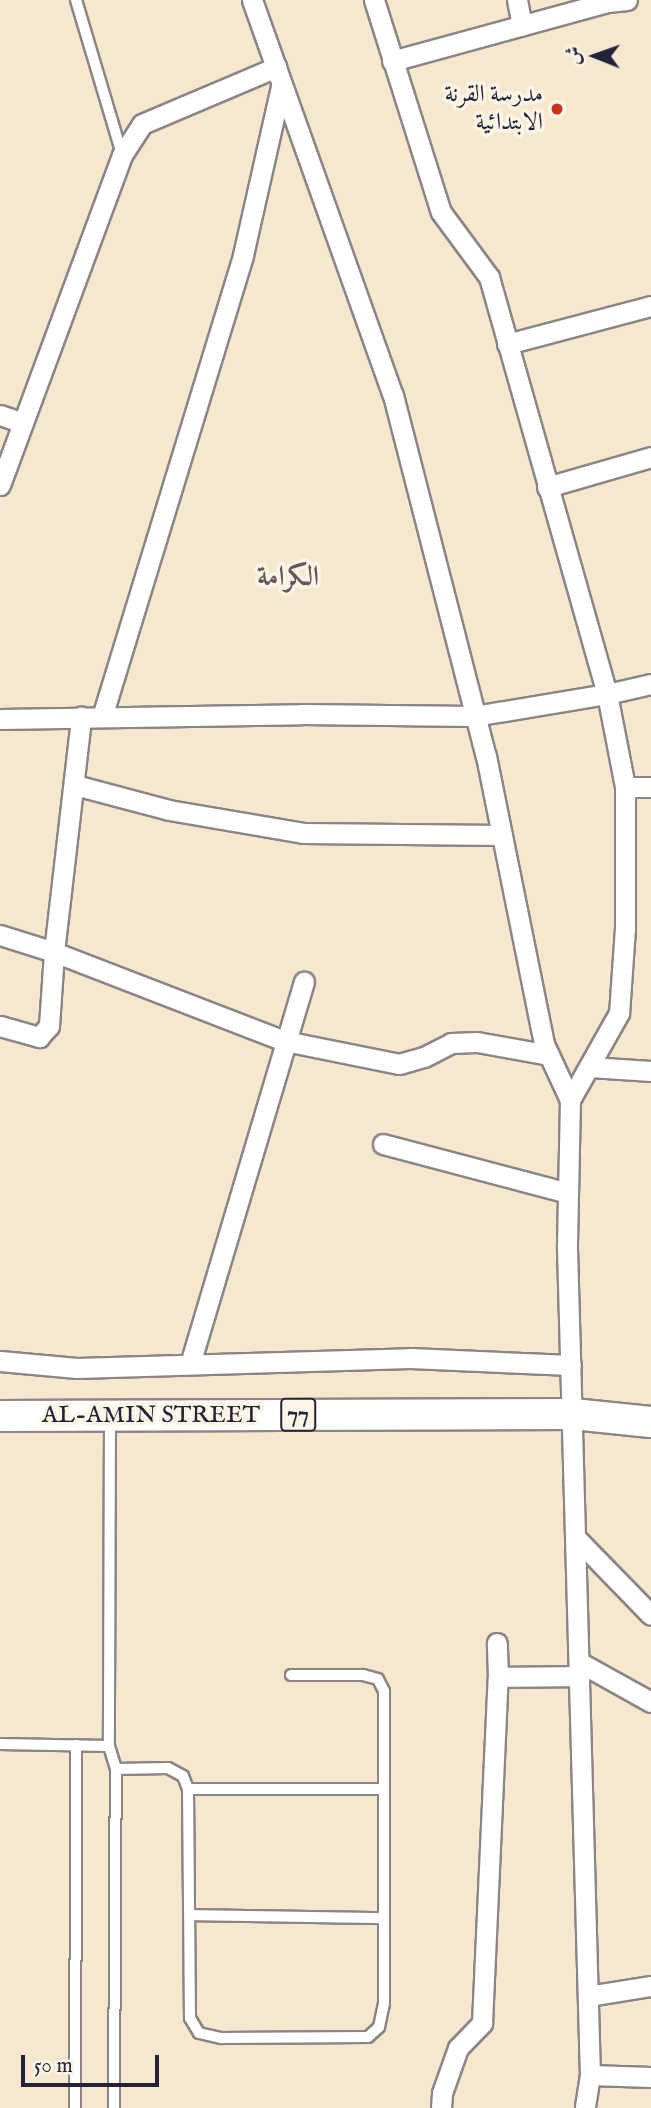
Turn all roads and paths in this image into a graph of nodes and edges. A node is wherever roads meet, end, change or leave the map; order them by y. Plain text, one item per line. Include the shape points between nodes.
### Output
1 (76, 0) edge
2 (252, 0) edge
3 (374, 0) edge
4 (517, 0) edge
5 (627, 0) edge
6 (522, 26) junction
7 (392, 61) junction
8 (279, 76) junction
9 (122, 155) junction
10 (651, 306) edge
11 (507, 344) junction
12 (0, 415) edge
13 (23, 423) junction
14 (651, 457) edge
15 (0, 485) edge
16 (547, 486) junction
17 (651, 684) edge
18 (607, 694) junction
19 (474, 716) junction
20 (81, 717) junction
21 (102, 717) junction
22 (0, 719) edge
23 (75, 785) junction
24 (625, 787) junction
25 (651, 787) edge
26 (502, 835) junction
27 (0, 935) edge
28 (54, 952) junction
29 (304, 982) dead end
30 (0, 1026) edge
31 (285, 1041) junction
32 (549, 1055) junction
33 (590, 1067) junction
34 (651, 1071) edge
35 (570, 1100) junction
36 (383, 1144) dead end
37 (568, 1193) junction
38 (0, 1361) edge
39 (190, 1364) junction
40 (571, 1365) junction
41 (651, 1408) edge
42 (585, 1415) junction
43 (0, 1416) edge
44 (110, 1416) junction
45 (651, 1422) edge
46 (576, 1538) junction
47 (651, 1615) edge
48 (497, 1643) dead end
49 (580, 1669) junction
50 (291, 1675) dead end
51 (498, 1677) junction
52 (651, 1701) edge
53 (0, 1744) edge
54 (76, 1745) junction
55 (109, 1746) junction
56 (116, 1769) junction
57 (188, 1789) junction
58 (384, 1790) junction
59 (190, 1915) junction
60 (384, 1918) junction
61 (651, 1986) edge
62 (588, 1996) junction
63 (590, 2075) junction
64 (651, 2077) edge
65 (75, 2108) edge
66 (114, 2108) edge
67 (441, 2108) edge
68 (586, 2108) edge

1 - 9 lane
2 - 8 street
3 - 7 street
4 - 6 street
5 - 6 street
6 - 7 street
7 - 11 street via 442,212 489,277
8 - 9 street via 142,124
8 - 19 street via 393,396
8 - 21 street via 243,255
9 - 13 street
10 - 11 street
11 - 16 street
12 - 13 street
13 - 15 street
14 - 16 street
16 - 18 street
17 - 18 street
18 - 19 street
18 - 24 street
19 - 21 street
19 - 26 street
20 - 21 street
20 - 22 street
20 - 23 street
23 - 26 street via 169,810 303,833
23 - 28 street
24 - 25 street
24 - 33 street via 625,928 619,1013
26 - 32 street
27 - 28 street
28 - 30 street via 49,1026 39,1037
28 - 31 street
29 - 31 street
31 - 32 street via 399,1064 451,1043 477,1042
31 - 39 street
32 - 35 street
33 - 34 street
33 - 35 street
35 - 37 street
36 - 37 street
37 - 40 street
38 - 39 street via 77,1368
39 - 40 street via 410,1358
40 - 42 street
41 - 42 main road, AL-AMIN STREET / 77
42 - 44 main road, AL-AMIN STREET / 77
42 - 45 main road, AL-AMIN STREET / 77
42 - 46 street
43 - 44 main road, AL-AMIN STREET / 77
44 - 55 lane
46 - 47 street
46 - 49 street
48 - 51 street
49 - 51 street
49 - 52 street
49 - 62 street
50 - 58 lane via 378,1679 384,1691
51 - 67 street via 482,2023 458,2048
53 - 54 lane
54 - 55 lane
54 - 65 lane
55 - 56 lane
56 - 57 lane via 168,1768 183,1776
56 - 66 lane
57 - 58 lane
57 - 59 lane
58 - 60 lane
59 - 60 lane
59 - 60 lane via 190,2018 199,2033 221,2038 368,2037 379,2026 384,2004
61 - 62 street
62 - 63 street
63 - 64 street
63 - 68 street

